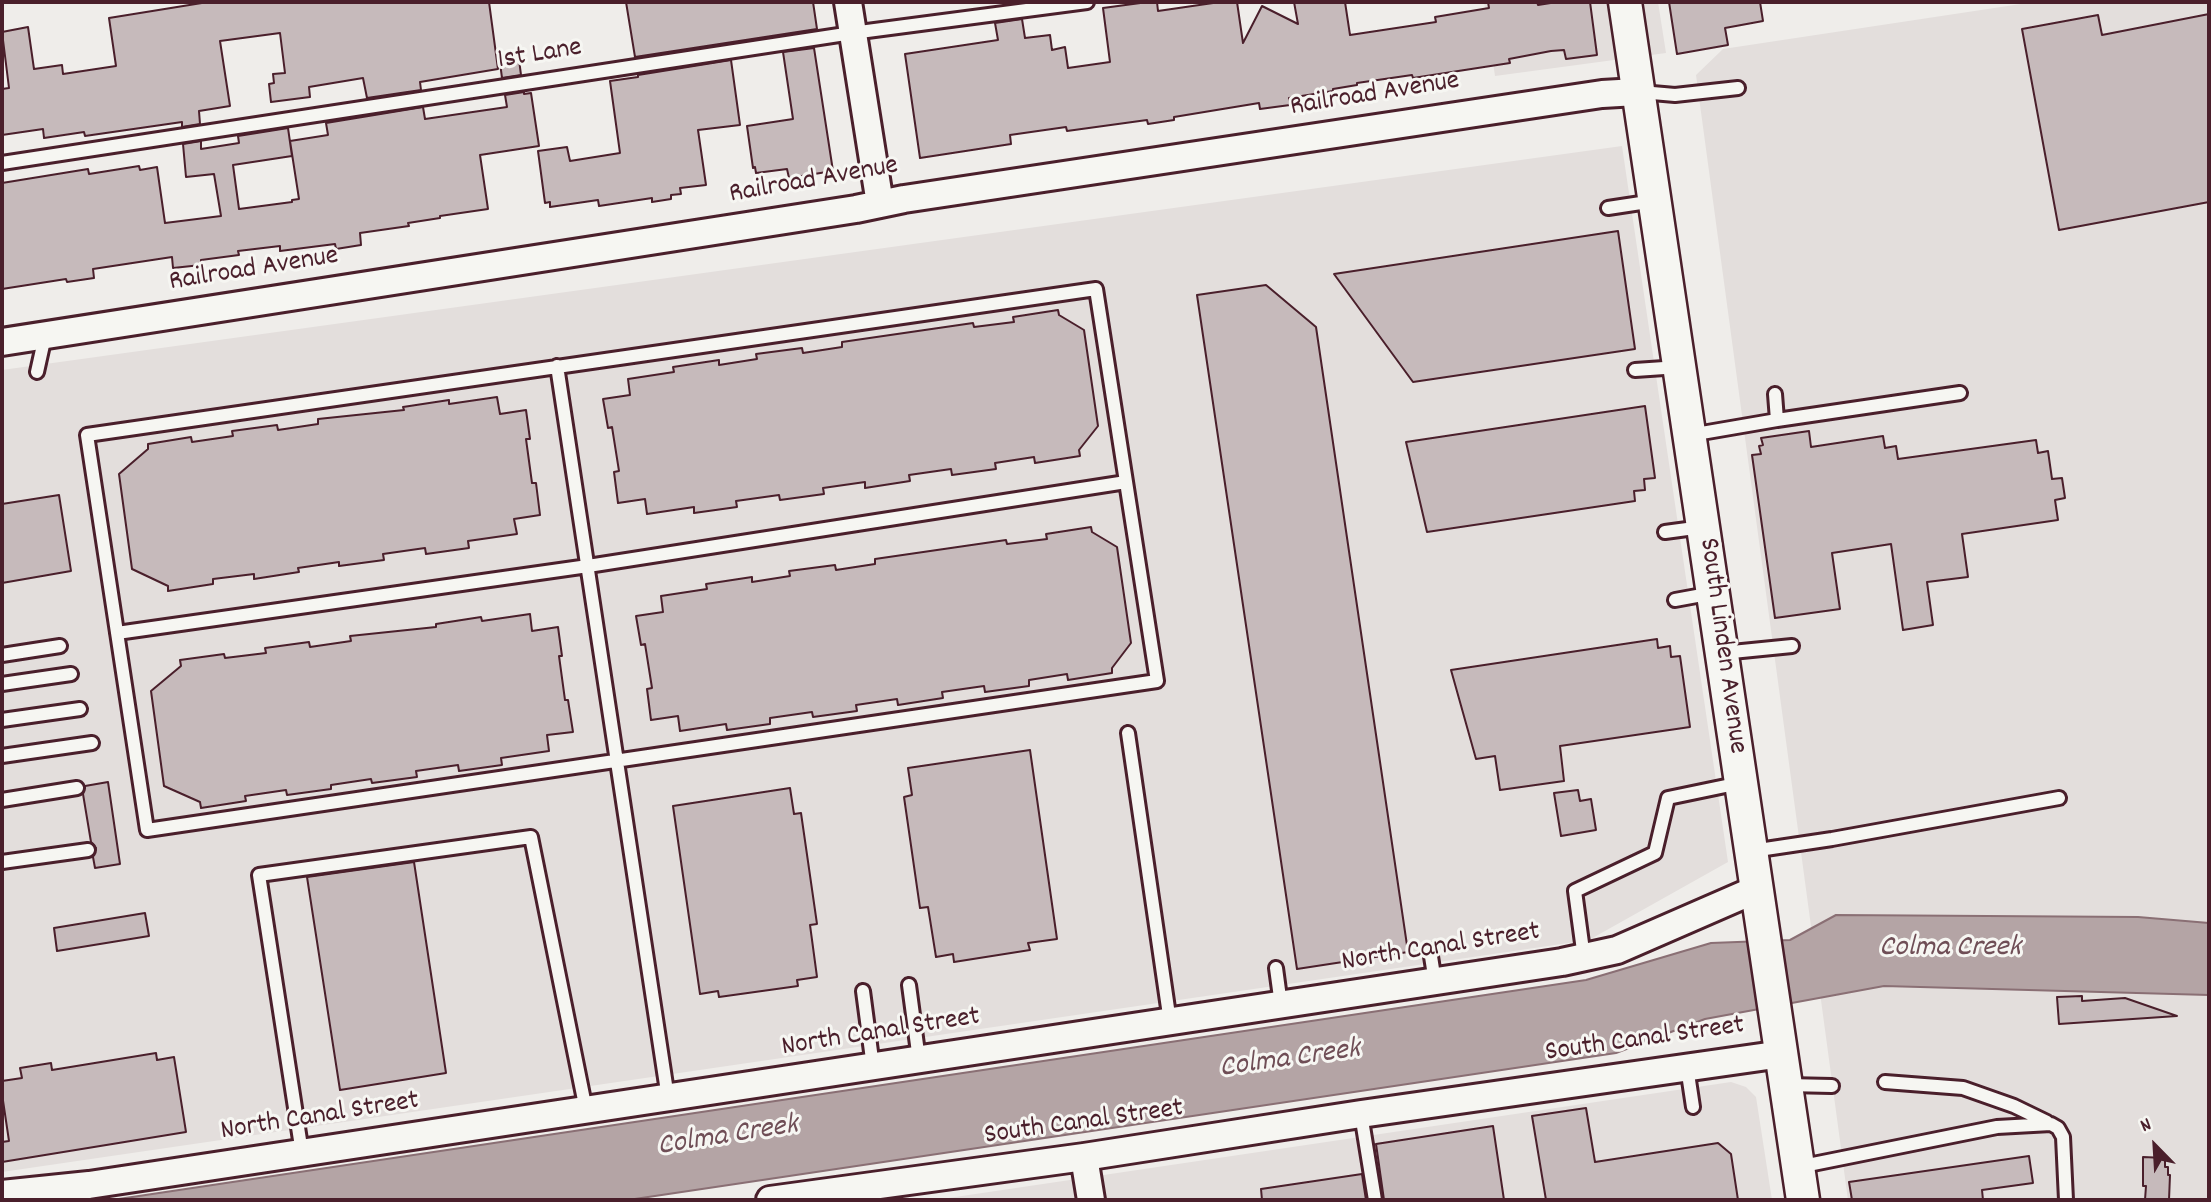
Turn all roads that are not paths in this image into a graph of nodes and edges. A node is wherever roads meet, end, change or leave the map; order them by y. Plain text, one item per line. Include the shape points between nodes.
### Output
1 (848, 2) edge
2 (1087, 2) edge
3 (1625, 2) edge
4 (852, 33) junction
5 (1738, 88) dead end
6 (1637, 92) junction
7 (2, 163) edge
8 (1654, 201) junction
9 (880, 204) junction
10 (1608, 208) dead end
11 (45, 335) junction
12 (2, 342) edge
13 (557, 366) junction
14 (1679, 367) junction
15 (1635, 370) dead end
16 (37, 372) dead end
17 (1960, 393) dead end
18 (1774, 394) dead end
19 (1777, 420) junction
20 (1689, 435) junction
21 (1126, 482) junction
22 (1703, 527) junction
23 (1665, 532) dead end
24 (588, 566) junction
25 (1713, 593) junction
26 (1675, 600) dead end
27 (117, 633) junction
28 (60, 646) dead end
29 (1793, 646) dead end
30 (1722, 653) junction
31 (2, 655) edge
32 (71, 674) dead end
33 (2, 684) edge
34 (80, 709) dead end
35 (2, 720) edge
36 (1128, 733) dead end
37 (92, 743) dead end
38 (2, 756) edge
39 (617, 760) junction
40 (1741, 783) junction
41 (77, 788) dead end
42 (2059, 798) dead end
43 (2, 800) edge
44 (88, 850) dead end
45 (1751, 851) junction
46 (2, 862) edge
47 (1757, 889) junction
48 (1430, 950) dead end
49 (1584, 958) junction
50 (1276, 968) dead end
51 (1435, 982) junction
52 (909, 985) dead end
53 (863, 991) dead end
54 (1281, 1005) junction
55 (1170, 1022) junction
56 (1780, 1039) junction
57 (919, 1060) junction
58 (873, 1067) junction
59 (1687, 1067) junction
60 (1885, 1082) dead end
61 (1785, 1085) junction
62 (1832, 1086) dead end
63 (668, 1098) junction
64 (1693, 1107) dead end
65 (586, 1110) junction
66 (1361, 1114) junction
67 (2051, 1124) junction
68 (302, 1153) junction
69 (1084, 1157) junction
70 (1798, 1167) junction
71 (878, 1193) edge
72 (2, 1194) edge
73 (770, 1200) edge
74 (1091, 1200) edge
75 (1375, 1200) edge
76 (1803, 1200) edge
77 (2066, 1200) edge

1 - 4 street
2 - 4 lane, 1st Lane
3 - 6 street, South Linden Avenue
4 - 7 lane, 1st Lane
4 - 9 street
5 - 6 lane via 1675,95
6 - 8 street, South Linden Avenue
6 - 9 street, Railroad Avenue
8 - 10 lane
8 - 14 street, South Linden Avenue
9 - 11 street, Railroad Avenue
11 - 12 street, Railroad Avenue
11 - 16 lane
13 - 21 lane via 1096,289
13 - 24 lane
13 - 27 lane via 87,435
14 - 15 lane
14 - 20 street, South Linden Avenue
17 - 19 lane
18 - 19 lane
19 - 20 lane
20 - 22 street, South Linden Avenue
21 - 24 lane
21 - 39 lane via 1157,681
22 - 23 lane
22 - 25 street, South Linden Avenue
24 - 27 lane
24 - 39 lane
25 - 26 lane
25 - 30 street, South Linden Avenue
27 - 39 lane via 147,830
28 - 31 lane
29 - 30 lane
30 - 40 street, South Linden Avenue
32 - 33 lane
34 - 35 lane
36 - 55 lane
37 - 38 lane
39 - 63 lane
40 - 45 street, South Linden Avenue
40 - 49 lane via 1668,798 1655,853 1575,891
41 - 43 lane
42 - 45 lane
44 - 46 lane
45 - 47 street, South Linden Avenue
47 - 49 street, North Canal Street via 1616,950
47 - 56 street, South Linden Avenue
48 - 51 lane
49 - 51 street, North Canal Street
50 - 54 lane
51 - 54 street, North Canal Street
52 - 57 lane
53 - 58 lane
54 - 55 street, North Canal Street
55 - 57 street, North Canal Street
56 - 59 street, South Canal Street
56 - 61 street, South Linden Avenue
57 - 58 street, North Canal Street
58 - 63 street, North Canal Street
59 - 64 lane
59 - 66 street, South Canal Street
60 - 67 lane via 1963,1088
61 - 62 lane
61 - 70 street, South Linden Avenue
63 - 65 street, North Canal Street
65 - 68 street, North Canal Street
65 - 68 lane via 531,837 259,875
66 - 69 street, South Canal Street
66 - 75 lane
67 - 70 lane via 1997,1127
67 - 77 lane via 2063,1137
68 - 72 street, North Canal Street
69 - 71 street, South Canal Street
69 - 74 street
70 - 76 street, South Linden Avenue
71 - 73 street, South Canal Street

